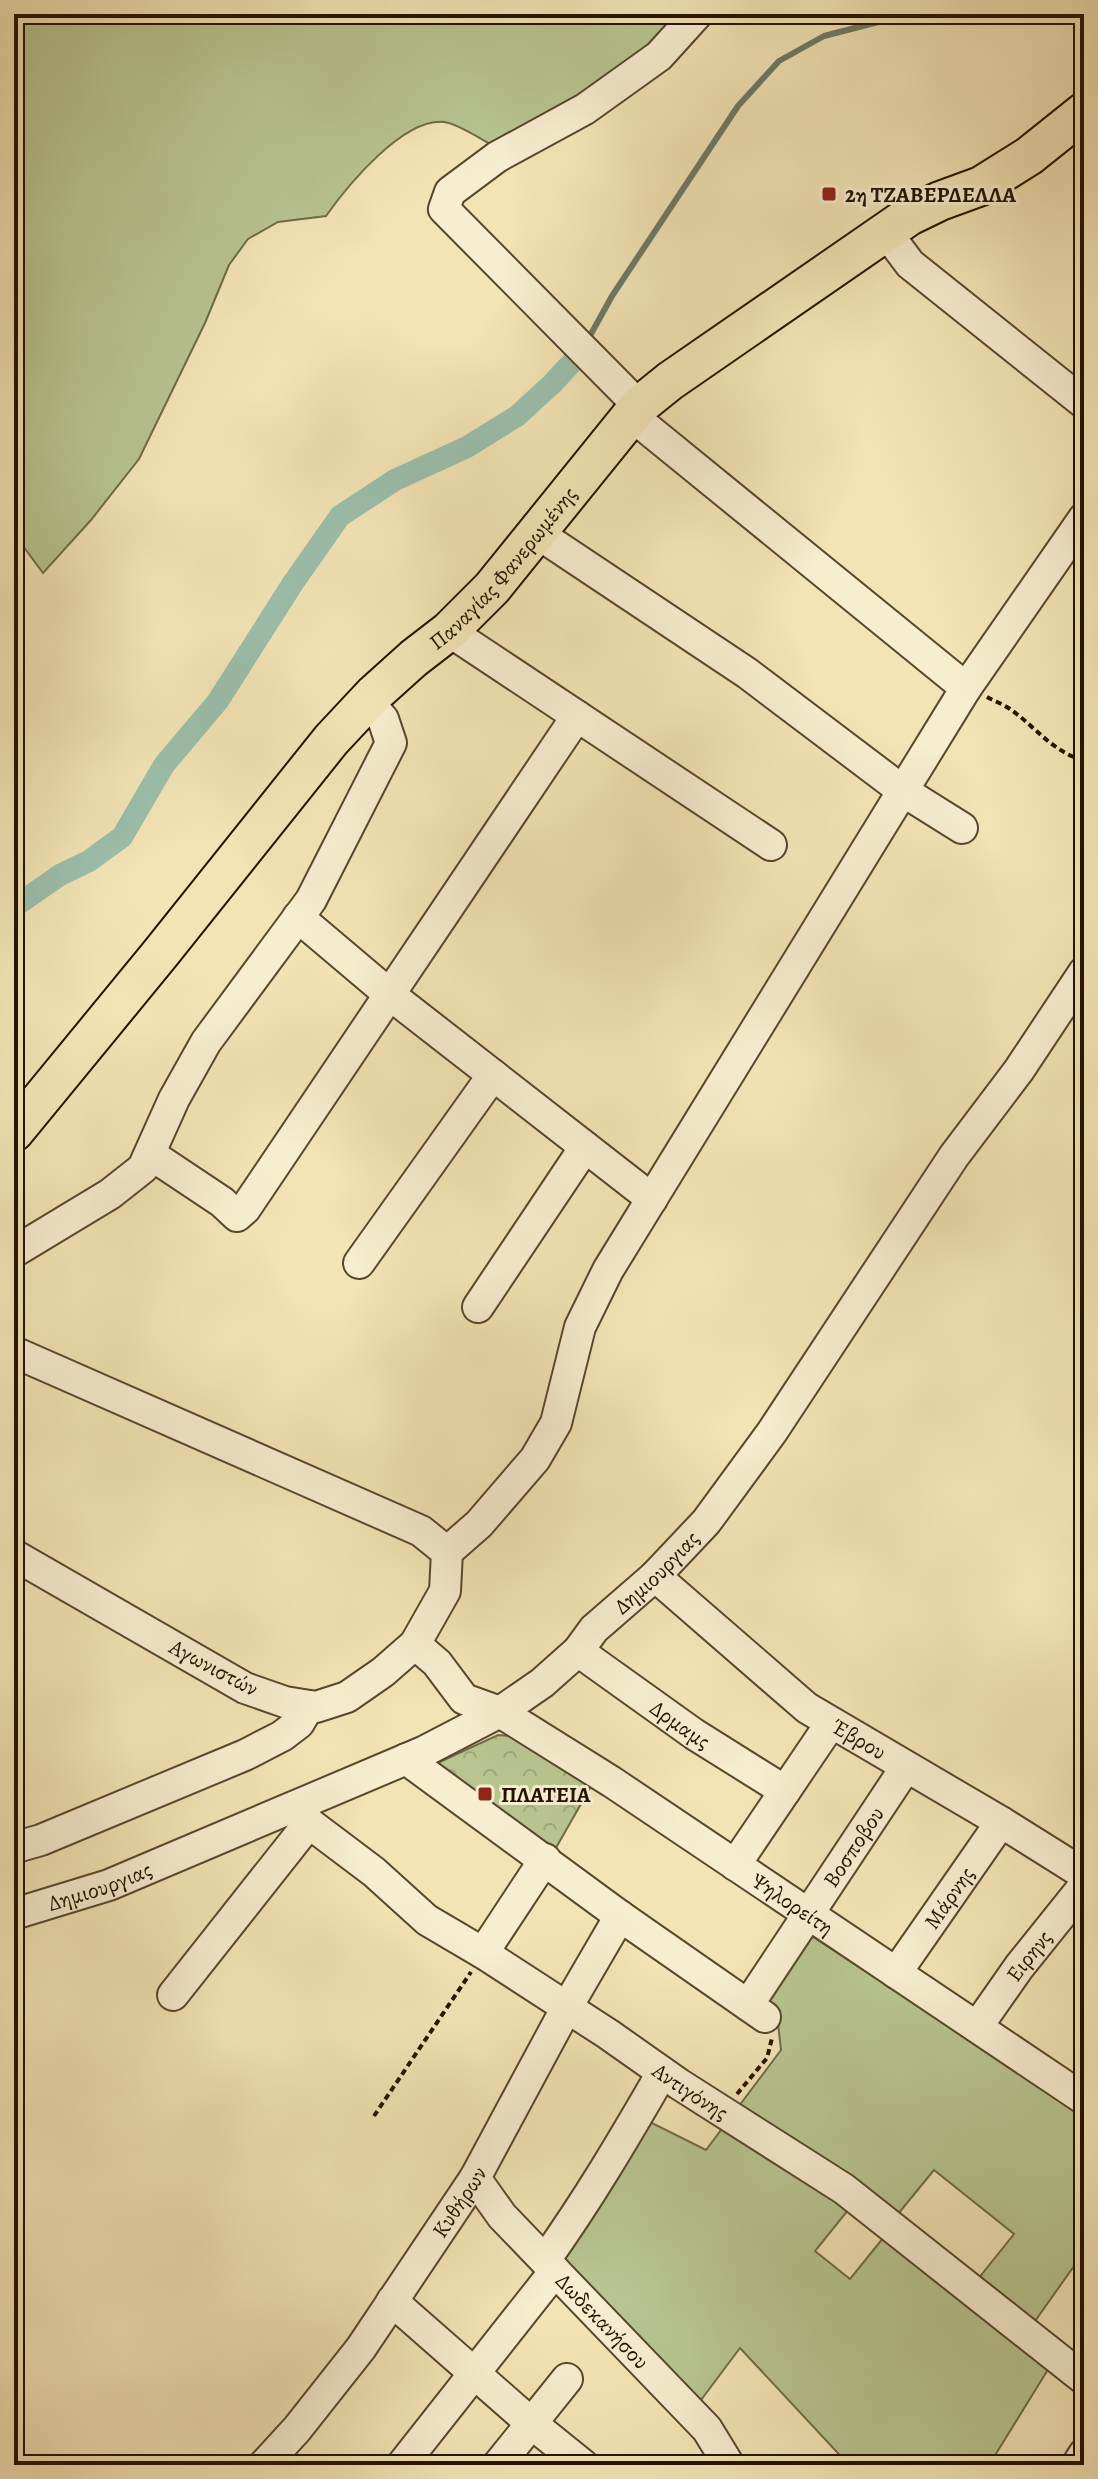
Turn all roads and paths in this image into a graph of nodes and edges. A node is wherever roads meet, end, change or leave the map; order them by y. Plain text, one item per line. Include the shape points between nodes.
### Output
1 (697, 14) edge
2 (1084, 112) edge
3 (886, 232) junction
4 (1084, 403) edge
5 (636, 411) junction
6 (1084, 518) edge
7 (537, 533) junction
8 (449, 631) junction
9 (966, 688) junction
10 (367, 701) junction
11 (577, 716) junction
12 (1084, 761) edge
13 (903, 791) junction
14 (962, 828) dead end
15 (771, 845) dead end
16 (298, 917) junction
17 (1084, 972) edge
18 (389, 994) junction
19 (493, 1075) junction
20 (14, 1132) edge
21 (585, 1147) junction
22 (150, 1154) junction
23 (652, 1199) junction
24 (14, 1252) edge
25 (359, 1263) dead end
26 (478, 1307) dead end
27 (14, 1352) edge
28 (447, 1552) junction
29 (14, 1555) edge
30 (655, 1576) junction
31 (415, 1644) junction
32 (578, 1651) junction
33 (309, 1706) junction
34 (500, 1712) junction
35 (831, 1723) junction
36 (406, 1759) junction
37 (906, 1767) junction
38 (785, 1791) junction
39 (302, 1815) junction
40 (1001, 1822) junction
41 (14, 1845) edge
42 (545, 1859) junction
43 (735, 1865) junction
44 (1084, 1874) edge
45 (1084, 1886) edge
46 (14, 1914) edge
47 (620, 1916) junction
48 (809, 1916) junction
49 (483, 1953) junction
50 (896, 1973) junction
51 (173, 1995) dead end
52 (567, 2007) junction
53 (757, 2011) junction
54 (977, 2027) junction
55 (662, 2073) junction
56 (1084, 2099) edge
57 (723, 2112) junction
58 (374, 2116) dead end
59 (475, 2178) junction
60 (550, 2265) junction
61 (392, 2301) junction
62 (475, 2374) junction
63 (567, 2379) dead end
64 (1084, 2379) edge
65 (531, 2423) junction
66 (1084, 2454) edge
67 (264, 2465) edge
68 (402, 2465) edge
69 (498, 2465) edge
70 (583, 2465) edge
71 (729, 2465) edge
72 (1077, 2465) edge

1 - 5 street via 659,56 585,109 497,157 450,192 444,209
2 - 3 main road, Παναγίας Φανερωμένης via 981,186 909,216
3 - 4 street via 910,264
3 - 5 main road, Παναγίας Φανερωμένης via 670,381
5 - 7 main road, Παναγίας Φανερωμένης
5 - 9 street
6 - 9 street
7 - 8 main road, Παναγίας Φανερωμένης
7 - 13 street via 747,673
8 - 10 main road, Παναγίας Φανερωμένης
8 - 11 street
9 - 12 path via 1009,709 1067,756
9 - 13 street
10 - 16 street via 383,719 391,743
10 - 20 main road, Παναγίας Φανερωμένης
11 - 15 street
11 - 18 street
13 - 14 street
13 - 23 street
16 - 18 street
16 - 22 street via 206,1042
17 - 30 street, Δημιουργιας via 954,1156 772,1432 706,1522
18 - 19 street
18 - 22 street via 237,1216
19 - 21 street
19 - 25 street
21 - 23 street
21 - 26 street
22 - 24 street via 143,1168 110,1194
23 - 28 street via 580,1327 556,1423 535,1459
27 - 28 street via 421,1531
28 - 31 street, Αγωνιστών via 445,1591
29 - 33 street, Αγωνιστών via 245,1688
30 - 32 street, Δημιουργιας via 594,1629
30 - 35 street, Έβρου via 774,1681
31 - 33 street, Αγωνιστών via 347,1697
31 - 34 street, Ψηλορείτη via 464,1699
32 - 34 street, Δημιουργιας
32 - 38 street, Δρμαμς
33 - 41 street via 299,1723 245,1755 41,1840
34 - 36 street, Δημιουργιας
34 - 43 street, Ψηλορείτη
35 - 37 street, Έβρου
35 - 38 street
36 - 39 street, Δημιουργιας
36 - 42 street
37 - 40 street, Έβρου
37 - 48 street, Βοσποβου
38 - 43 street
39 - 46 street, Δημιουργιας
39 - 49 street, Αντιγόνης via 427,1920
39 - 51 street
40 - 44 street, Έβρου
40 - 50 street, Μάρνης
42 - 47 street
42 - 49 street
43 - 48 street, Ψηλορείτη
45 - 54 street, Ειρηνς
47 - 52 street, Κυθήρων
47 - 53 street
48 - 50 street, Ψηλορείτη
48 - 53 street, Βοσποβου
49 - 52 street, Αντιγόνης
49 - 58 path
50 - 54 street, Ψηλορείτη
52 - 55 street, Αντιγόνης
52 - 59 street, Κυθήρων
53 - 57 path via 773,2036 767,2058
54 - 56 street, Ψηλορείτη
55 - 57 street, Αντιγόνης
55 - 60 street
57 - 64 street, Αντιγόνης via 844,2189
59 - 60 street, Δωδεκανήσου via 502,2216
59 - 61 street, Κυθήρων
60 - 62 street
60 - 71 street, Δωδεκανήσου via 707,2429
61 - 62 street
61 - 67 street, Κυθήρων via 361,2348
62 - 65 street
62 - 68 street
63 - 65 street
65 - 69 street
65 - 70 street
66 - 72 street

